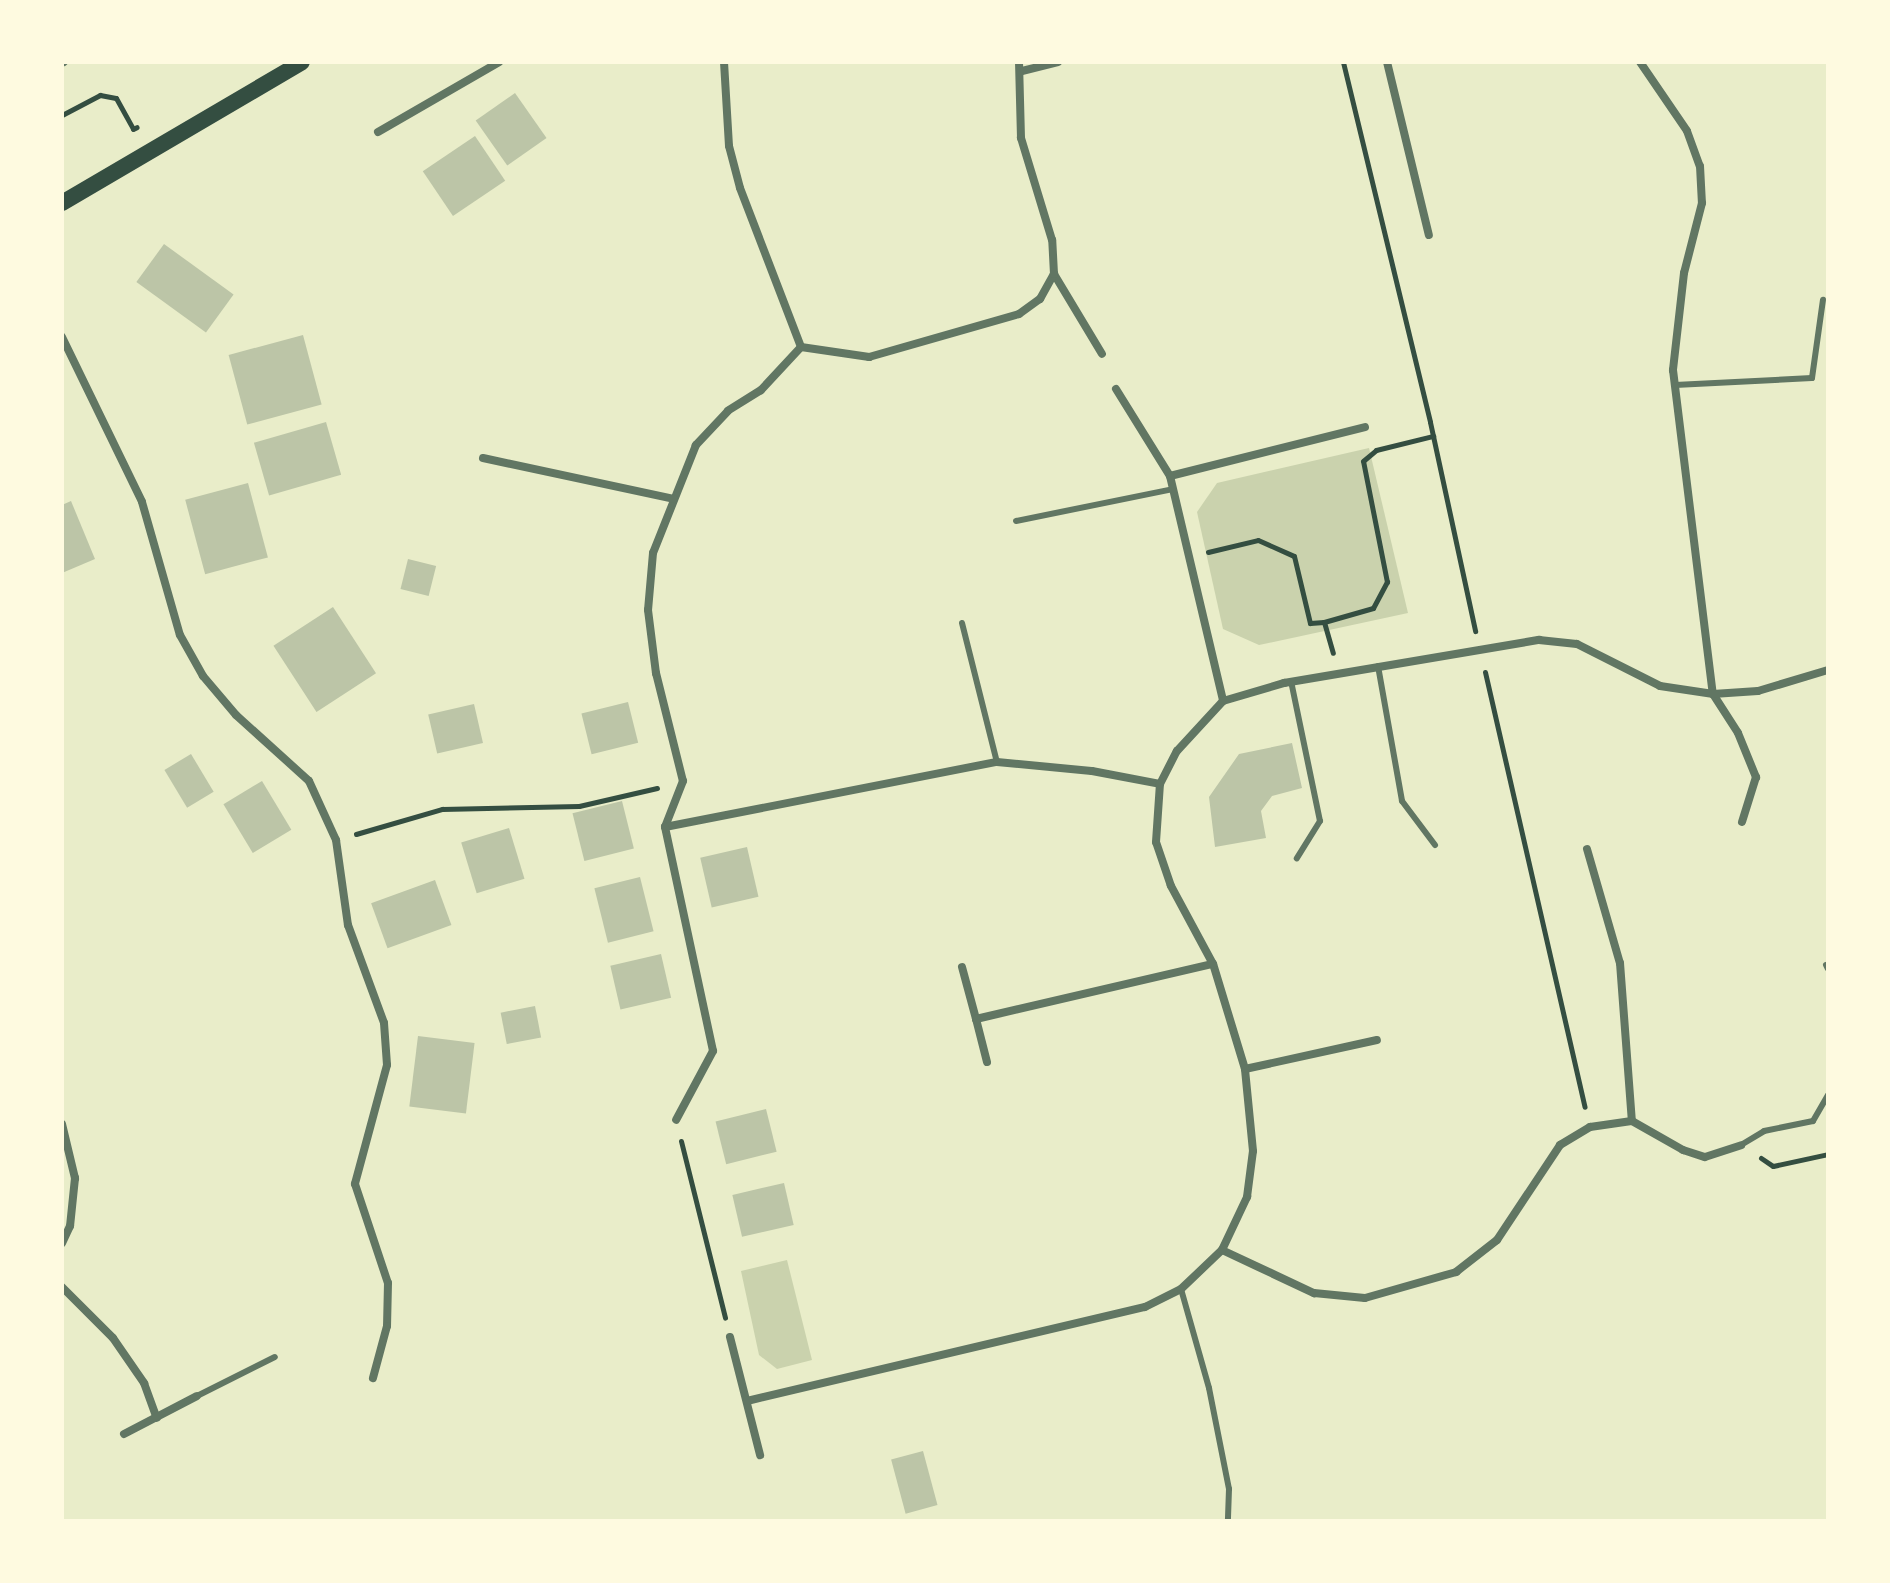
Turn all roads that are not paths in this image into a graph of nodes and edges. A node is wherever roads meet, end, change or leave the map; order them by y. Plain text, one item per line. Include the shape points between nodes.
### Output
1 (302, 62) edge
2 (499, 62) edge
3 (724, 62) edge
4 (1058, 62) edge
5 (1387, 62) edge
6 (1640, 62) edge
7 (1020, 67) edge
8 (378, 132) dead end
9 (62, 203) edge
10 (1429, 235) dead end
11 (1054, 274) junction
12 (1823, 300) dead end
13 (62, 337) edge
14 (801, 347) junction
15 (1102, 354) dead end
16 (1675, 385) junction
17 (1116, 389) dead end
18 (1365, 427) dead end
19 (483, 458) dead end
20 (1170, 476) junction
21 (1173, 489) junction
22 (674, 499) junction
23 (1016, 521) dead end
24 (962, 623) dead end
25 (1378, 666) junction
26 (1828, 670) edge
27 (1291, 681) junction
28 (1713, 694) junction
29 (1223, 701) junction
30 (997, 762) junction
31 (1160, 784) junction
32 (1742, 822) dead end
33 (665, 827) junction
34 (1435, 845) dead end
35 (1587, 849) dead end
36 (1297, 858) dead end
37 (1213, 964) junction
38 (962, 967) dead end
39 (976, 1019) junction
40 (1377, 1040) dead end
41 (987, 1062) dead end
42 (1245, 1069) junction
43 (1828, 1095) edge
44 (676, 1120) road end
45 (1632, 1121) junction
46 (62, 1124) edge
47 (1741, 1145) joint
48 (62, 1243) edge
49 (1222, 1250) junction
50 (62, 1287) edge
51 (1181, 1289) junction
52 (730, 1337) road end
53 (275, 1357) dead end
54 (373, 1378) dead end
55 (197, 1396) joint
56 (747, 1401) junction
57 (157, 1418) junction
58 (124, 1434) dead end
59 (760, 1455) dead end
60 (1228, 1521) edge

1 - 9 main road
2 - 8 street
3 - 14 street via 729,146 740,188
4 - 7 street
5 - 10 street
6 - 16 street via 1687,131 1700,166 1702,203 1684,273
7 - 11 street via 1021,138 1052,240
11 - 14 street via 1040,299 1019,314 899,350 869,357
11 - 15 street
12 - 16 lane via 1812,378
13 - 54 street via 142,502 180,635 203,676 236,715 309,781 336,840 348,925 384,1023 387,1065 355,1184 388,1283 387,1326
14 - 22 street via 761,390 728,411 696,445
16 - 28 street
17 - 20 street
18 - 20 street
19 - 22 street
20 - 21 street
21 - 23 lane
21 - 29 street
22 - 33 street via 653,553 648,610 656,673 683,781
24 - 30 lane
25 - 27 street
25 - 28 street via 1539,640 1577,644 1660,686
25 - 34 lane via 1402,801
26 - 28 street via 1758,691
27 - 29 street
27 - 36 lane via 1320,821
28 - 32 street via 1738,733 1756,777
29 - 31 street via 1177,751
30 - 31 street
30 - 33 street
31 - 37 street via 1156,842 1171,886
33 - 44 street via 713,1051
35 - 45 street via 1620,963
37 - 39 street
37 - 42 street
38 - 39 street
39 - 41 street
40 - 42 street
42 - 49 street via 1253,1151 1247,1197
43 - 47 lane via 1813,1121 1764,1131
45 - 47 street via 1705,1157
45 - 49 street via 1590,1127 1560,1145 1497,1240 1456,1272 1378,1295 1352,1297 1314,1293
46 - 48 street via 75,1178 70,1226
49 - 51 street
50 - 57 street via 113,1338 144,1383
51 - 56 street via 1145,1307
51 - 60 lane via 1209,1388 1229,1489
52 - 56 street
53 - 55 lane
55 - 57 street
56 - 59 street
57 - 58 street

